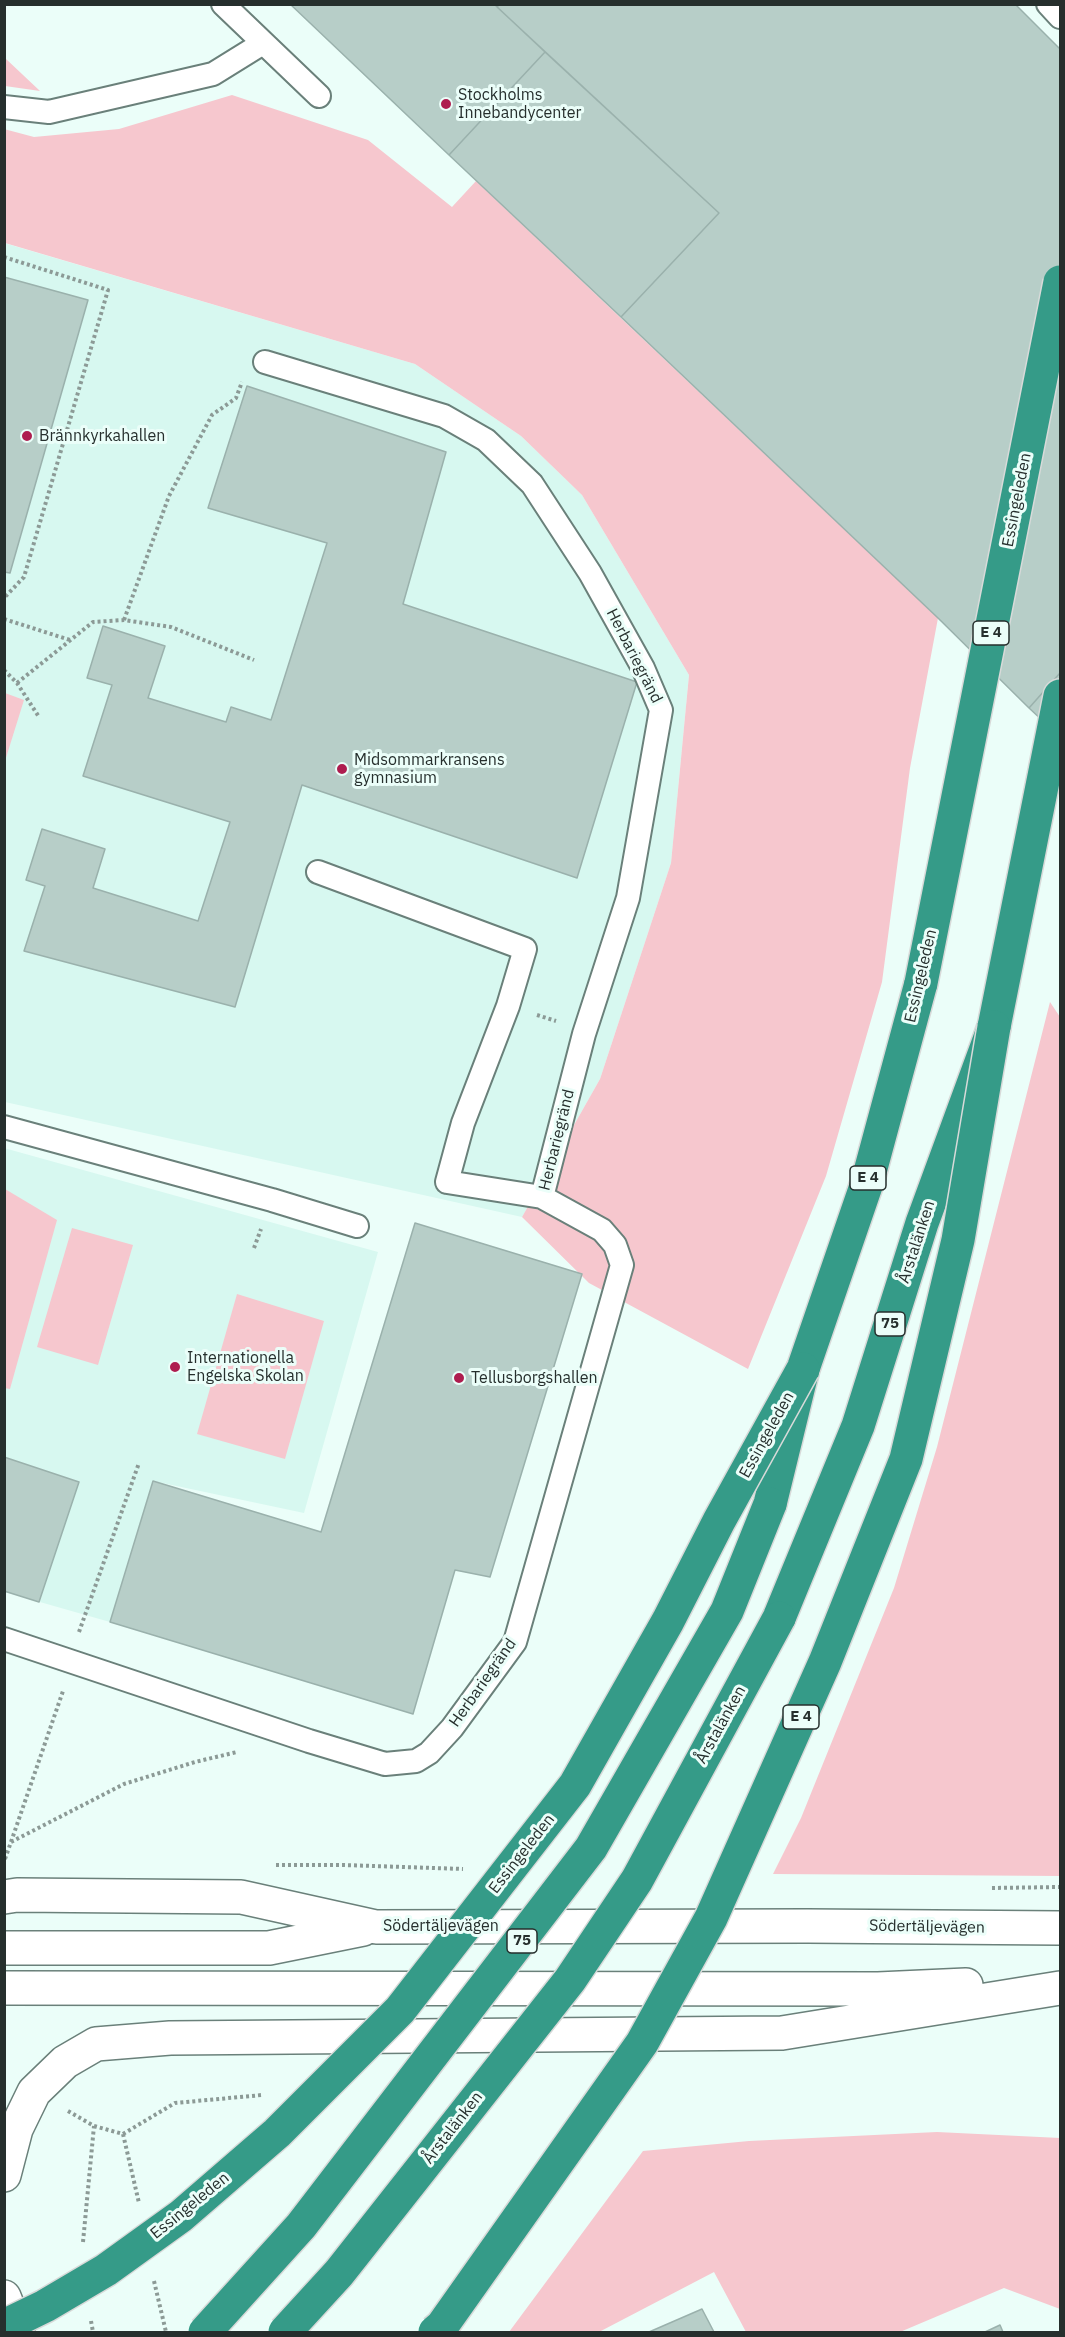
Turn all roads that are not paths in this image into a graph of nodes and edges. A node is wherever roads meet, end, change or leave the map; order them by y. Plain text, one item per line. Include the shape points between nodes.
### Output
1 (223, 4) edge
2 (1048, 4) edge
3 (1060, 17) edge
4 (263, 43) junction
5 (319, 96) dead end
6 (4, 107) edge
7 (1060, 282) edge
8 (265, 362) road end
9 (1060, 696) edge
10 (318, 872) dead end
11 (994, 1027) junction
12 (4, 1127) edge
13 (542, 1197) junction
14 (357, 1226) dead end
15 (803, 1369) junction
16 (4, 1639) edge
17 (4, 1897) edge
18 (376, 1927) junction
19 (1060, 1928) edge
20 (4, 1948) edge
21 (1060, 1981) edge
22 (4, 1988) edge
23 (1060, 1988) edge
24 (4, 2175) edge
25 (4, 2297) edge
26 (4, 2326) edge
27 (18, 2332) edge
28 (205, 2332) edge
29 (285, 2332) edge
30 (435, 2332) edge

1 - 4 lane
2 - 3 lane
4 - 5 lane
4 - 6 lane via 213,74 49,112
7 - 15 highway, Essingeleden / E 4, bridge via 921,983 867,1183
8 - 13 lane, Herbariegränd via 444,416 486,440 532,484 590,573 643,668 661,710 628,898 584,1034
9 - 11 highway, E 4
10 - 13 lane via 525,949 508,1006 463,1123 447,1182
11 - 29 highway, Årstalänken / 75, bridge via 922,1223 858,1426 784,1607 654,1849 570,1980 339,2273
11 - 30 highway, E 4, bridge via 958,1240 906,1459 825,1662 711,1918 642,2043
12 - 14 lane
13 - 16 lane, Herbariegränd via 602,1230 615,1245 622,1265 515,1642 429,1753 416,1761 385,1764
15 - 26 highway, Essingeleden / E 4, bridge via 575,1785 400,2010 277,2133 181,2216 106,2271
15 - 28 highway, 75, bridge via 770,1504 727,1611 591,1848 301,2226
17 - 18 main road, Södertäljevägen via 241,1897
18 - 19 main road, Södertäljevägen
18 - 20 main road via 269,1948
21 - 22 main road via 878,1989
23 - 24 main road via 782,2034 170,2038 96,2044 65,2062 34,2092 16,2130
25 - 27 main road

